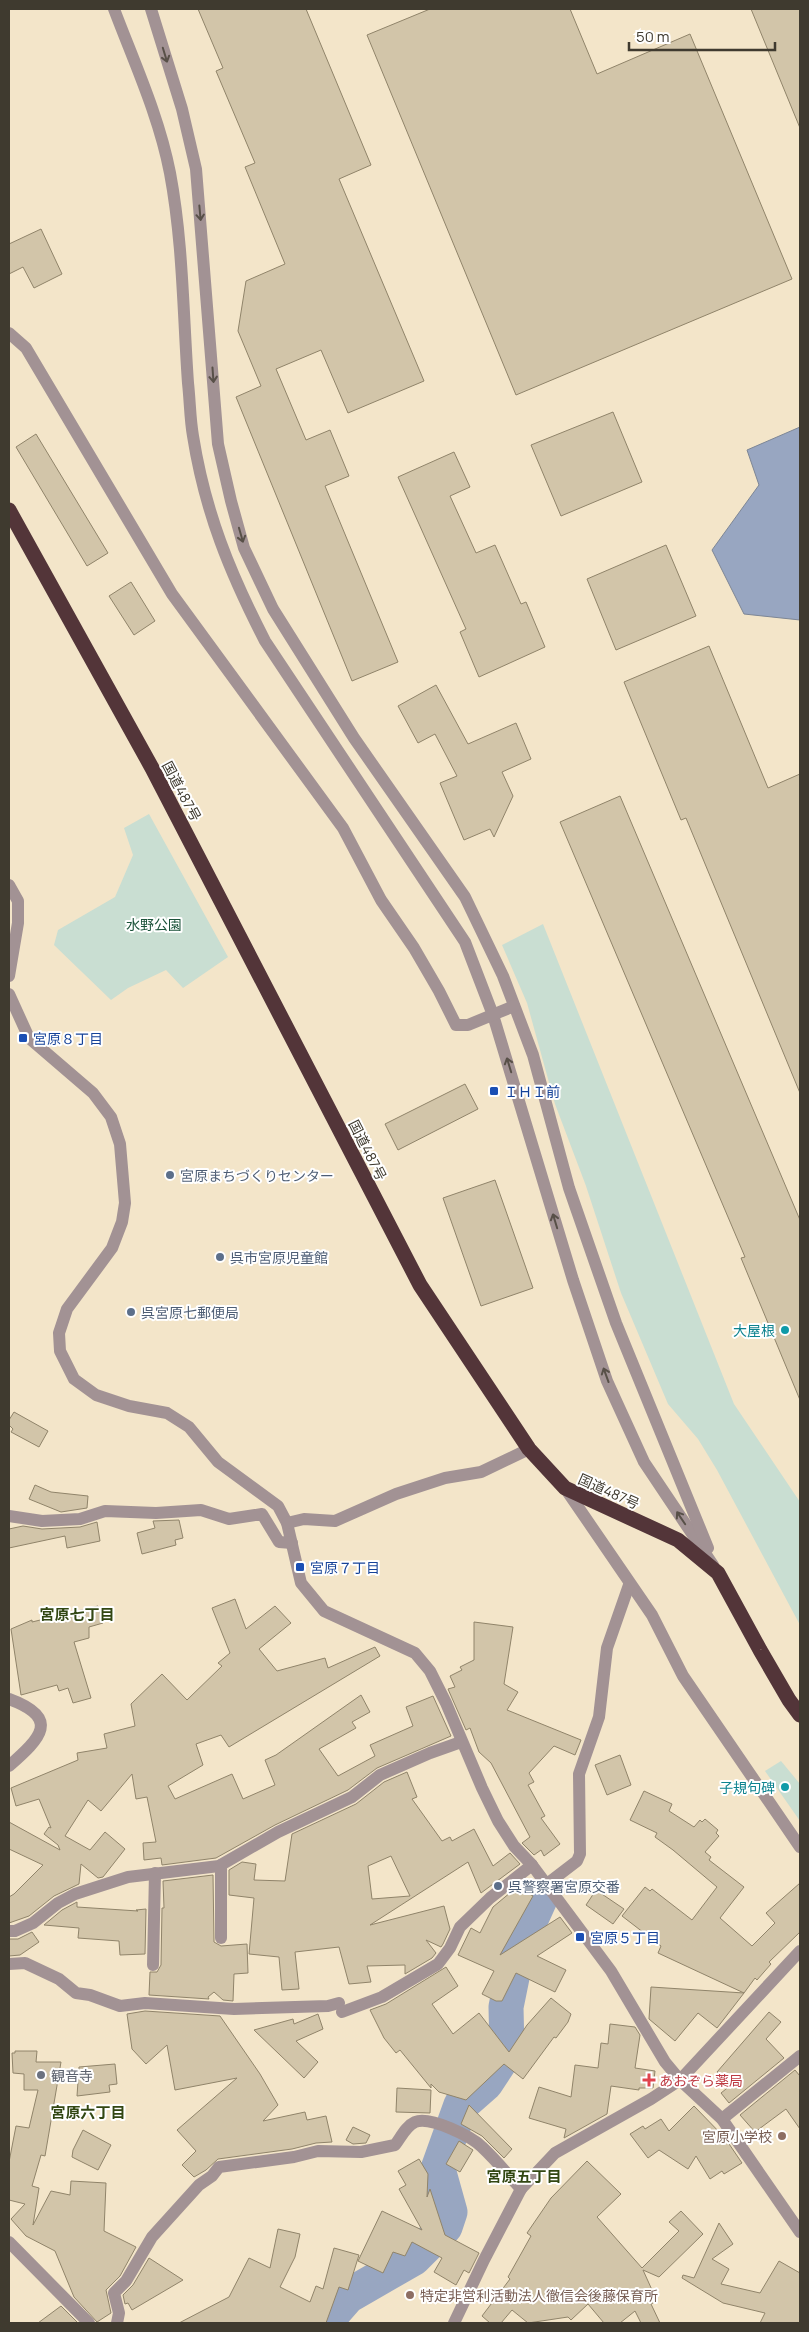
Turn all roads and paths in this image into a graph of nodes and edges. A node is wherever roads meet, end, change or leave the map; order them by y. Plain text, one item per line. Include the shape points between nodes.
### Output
1 (114, 9) edge
2 (151, 9) edge
3 (9, 333) edge
4 (9, 510) edge
5 (9, 885) edge
6 (9, 976) edge
7 (9, 994) edge
8 (514, 1006) junction
9 (493, 1014) junction
10 (529, 1449) junction
11 (565, 1488) junction
12 (9, 1516) edge
13 (287, 1523) junction
14 (292, 1543) junction
15 (718, 1573) junction
16 (629, 1585) junction
17 (9, 1699) edge
18 (800, 1715) edge
19 (461, 1742) junction
20 (9, 1766) edge
21 (800, 1847) edge
22 (221, 1865) junction
23 (532, 1865) junction
24 (155, 1873) junction
25 (547, 1884) junction
26 (9, 1931) edge
27 (220, 1938) dead end
28 (800, 1951) edge
29 (9, 1964) edge
30 (153, 1965) dead end
31 (800, 2056) edge
32 (680, 2080) junction
33 (722, 2119) junction
34 (522, 2189) junction
35 (800, 2232) edge
36 (9, 2242) edge
37 (89, 2323) edge
38 (117, 2323) edge
39 (454, 2323) edge

1 - 9 street via 160,134 170,173 178,227 192,434 203,491 220,546 265,641 465,942
2 -> 8 street via 182,108 196,169 218,444 244,548 273,609 354,738 465,897 504,976
3 - 9 street via 26,348 172,594 343,828 381,900 414,948 456,1025 468,1025
4 - 10 highway, 国道487号 via 152,768 420,1285
5 - 6 street via 18,901 18,923
7 - 13 street via 29,1038 94,1093 111,1117 120,1144 125,1203 122,1222 112,1248 67,1309 59,1333 60,1352 74,1380 96,1395 129,1406 167,1413 189,1427 218,1462 278,1506
8 - 9 street
8 - 15 street via 533,1055 569,1188 616,1323
15 -> 9 street via 644,1462 608,1381 573,1280
10 - 11 highway, 国道487号
10 - 13 street via 481,1472 445,1478 396,1494 335,1521 304,1519
11 - 15 highway, 国道487号 via 678,1540
11 - 16 street
12 - 14 street via 42,1521 80,1519 105,1511 156,1513 201,1510 229,1519 262,1514 279,1542
13 - 14 street
14 - 19 street via 302,1583 324,1611 415,1653 430,1671
15 - 18 highway, 国道487号
16 - 21 street via 652,1615 683,1676
16 - 25 street via 607,1648 599,1717 579,1774 580,1854 577,1861
17 - 20 street via 36,1712 41,1720 35,1740
19 - 22 street via 380,1775 352,1797 278,1832
19 - 23 street via 498,1821 514,1846
22 - 24 street
22 - 27 street
23 - 25 street
23 - 29 street via 490,1898 460,1928 438,1964 382,1997 341,2008 234,2008 145,2003 120,2006 76,1993 59,1978 25,1962
24 - 26 street via 128,1877 75,1894 33,1923
24 - 30 street
25 - 32 street via 611,1971 665,2062
28 - 32 street
31 - 33 street
32 - 33 street
32 - 34 street via 555,2153
33 - 35 street
34 - 38 street via 480,2145 429,2121 416,2122 406,2129 395,2145 361,2152 318,2151 294,2158 219,2167 152,2237 126,2281 114,2293 119,2313
34 - 39 street
36 - 37 street

